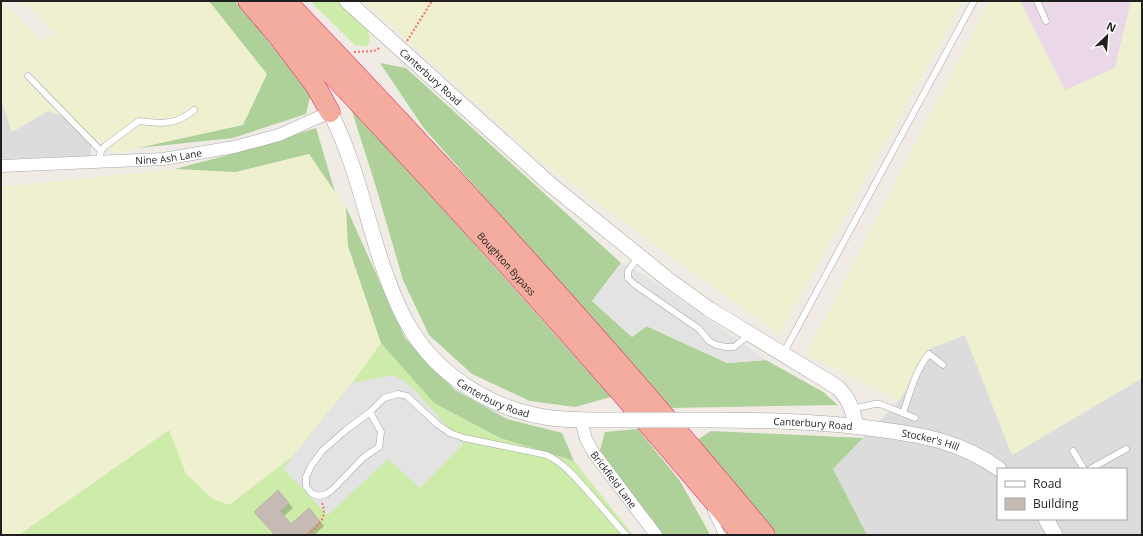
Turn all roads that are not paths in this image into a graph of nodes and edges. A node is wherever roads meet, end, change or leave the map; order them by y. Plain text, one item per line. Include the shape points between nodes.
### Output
1 (248, 1) edge
2 (262, 1) edge
3 (286, 1) edge
4 (347, 1) edge
5 (974, 1) edge
6 (1037, 1) edge
7 (1046, 21) dead end
8 (28, 76) dead end
9 (194, 110) dead end
10 (330, 112) junction
11 (100, 157) junction
12 (1, 166) edge
13 (639, 256) junction
14 (750, 334) junction
15 (783, 354) junction
16 (943, 365) dead end
17 (852, 410) junction
18 (370, 412) junction
19 (903, 413) junction
20 (915, 418) dead end
21 (581, 420) junction
22 (856, 426) junction
23 (1126, 449) dead end
24 (670, 450) junction
25 (1073, 451) dead end
26 (997, 468) edge
27 (1083, 468) edge
28 (1092, 468) edge
29 (1047, 520) edge
30 (626, 535) edge
31 (656, 535) edge
32 (722, 535) edge
33 (742, 535) edge
34 (765, 535) edge
35 (1055, 535) edge

1 - 10 highway via 315,84
2 - 24 highway, Boughton Bypass via 511,268
3 - 34 highway, Boughton Bypass via 391,111 580,318
4 - 13 street, Canterbury Road via 551,185
5 - 15 lane
6 - 7 lane
8 - 11 lane
9 - 11 lane via 172,122 139,122 105,146
10 - 11 street, Nine Ash Lane via 279,135 234,147 163,159
10 - 21 street, Canterbury Road via 355,172 394,298 415,336 430,355 466,386 499,404 544,417
11 - 12 street, Nine Ash Lane
13 - 14 street, Canterbury Road via 670,281
13 - 14 lane via 628,271 628,278 699,329 709,341 726,348 734,347
14 - 15 street, Canterbury Road
15 - 17 street, Canterbury Road via 837,387 845,395
16 - 19 lane via 929,354 923,361 917,371
17 - 19 lane via 878,404
17 - 22 street, Canterbury Road
18 - 18 lane via 381,432 379,447 364,457 332,490 319,496 312,494 306,486 306,477 311,466 322,451
18 - 30 lane via 384,398 398,394 407,396 437,424 464,438 550,457 567,469
19 - 20 lane
21 - 22 street, Canterbury Road, bridge via 715,420
21 - 31 street, Brickfield Lane via 593,452
22 - 26 street, Stocker's Hill via 940,440 962,448
23 - 28 lane
24 - 32 lane via 710,510
24 - 33 highway, Boughton Bypass
25 - 27 lane
29 - 35 street

